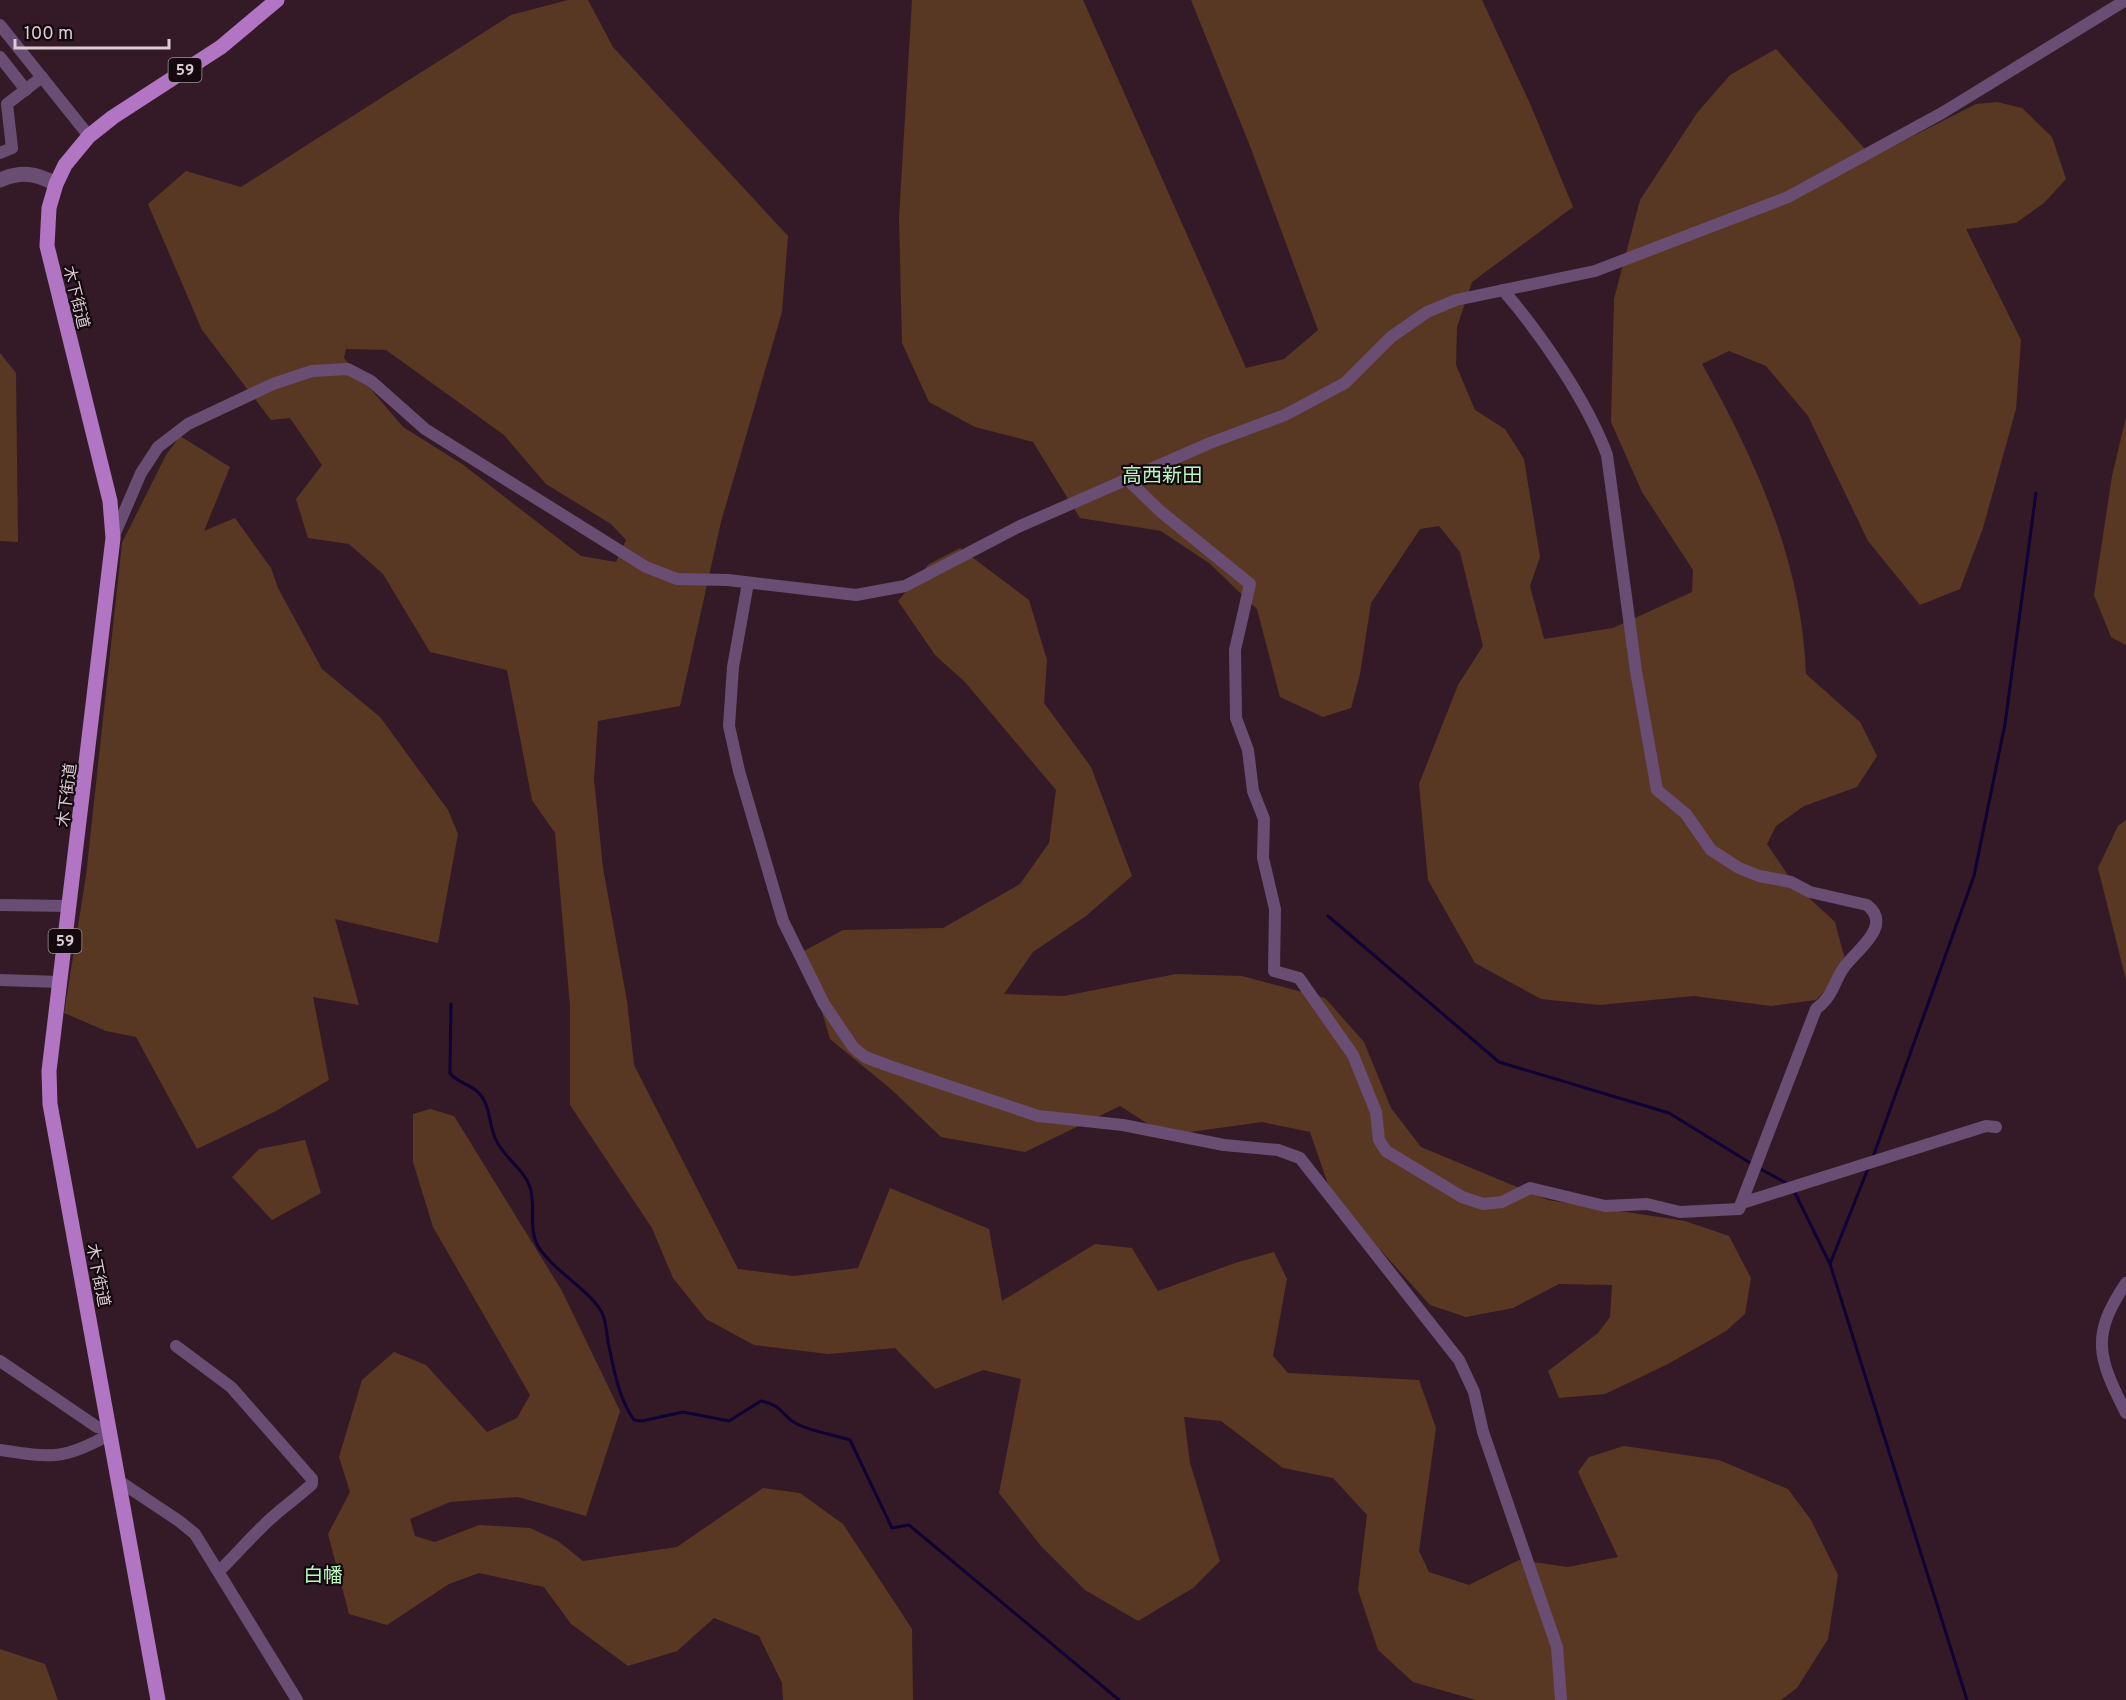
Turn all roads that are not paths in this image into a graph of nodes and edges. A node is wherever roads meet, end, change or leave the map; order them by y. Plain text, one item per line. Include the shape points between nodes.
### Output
1 (277, 0) edge
2 (2126, 0) edge
3 (0, 25) edge
4 (14, 42) junction
5 (0, 56) edge
6 (42, 77) junction
7 (26, 90) junction
8 (89, 136) junction
9 (0, 153) edge
10 (0, 180) edge
11 (56, 184) junction
12 (1503, 290) junction
13 (1128, 480) junction
14 (113, 538) junction
15 (748, 583) junction
16 (0, 905) edge
17 (70, 906) junction
18 (0, 980) edge
19 (60, 982) junction
20 (1996, 1127) dead end
21 (1742, 1203) junction
22 (2126, 1283) edge
23 (176, 1346) dead end
24 (0, 1361) edge
25 (2126, 1413) edge
26 (110, 1432) junction
27 (0, 1450) edge
28 (118, 1481) junction
29 (219, 1571) junction
30 (158, 1700) edge
31 (297, 1700) edge
32 (1561, 1700) edge

1 - 8 main road, 木下街道 / 59 via 221,47
2 - 12 street via 1952,107 1788,197 1595,271
3 - 4 street
4 - 5 street
4 - 6 street
5 - 7 street
6 - 7 street
6 - 8 street
7 - 9 street via 8,104 12,148
8 - 11 main road, 木下街道 / 59 via 65,165
10 - 11 street via 18,173 36,174
11 - 14 main road, 木下街道 / 59 via 49,208 47,246 110,501
12 - 13 street via 1456,300 1427,312 1391,337 1345,383 1285,415
12 - 21 street via 1561,369 1607,455 1636,670 1658,790 1686,814 1711,850 1739,868 1791,882 1810,892 1867,905 1878,920 1873,934 1844,967 1835,989 1816,1009
13 - 15 street via 1018,527 904,586 856,595
13 - 21 street via 1250,584 1235,650 1236,718 1248,750 1253,791 1264,819 1263,858 1275,909 1274,971 1299,978 1353,1055 1376,1112 1379,1140 1386,1151 1462,1197 1482,1204 1502,1202 1530,1188 1605,1206 1647,1204 1680,1212 1733,1211
14 - 15 street via 141,473 158,447 188,424 273,384 312,371 348,369 371,381 425,429 646,567 677,579
14 - 17 main road, 木下街道 / 59
15 - 32 street via 733,667 729,726 739,771 783,921 824,1004 853,1047 865,1057 1038,1116 1123,1125 1224,1145 1278,1150 1300,1158 1459,1360 1474,1392 1486,1442 1557,1647
16 - 17 street
17 - 19 main road, 木下街道 / 59
18 - 19 street
19 - 26 main road, 木下街道 / 59 via 49,1071 50,1104
20 - 21 street via 1986,1126
22 - 25 street via 2111,1305 2100,1344 2106,1372
23 - 29 street via 231,1387 312,1479 304,1492 261,1527
24 - 26 street
26 - 27 street via 79,1452 57,1456
26 - 28 main road, 木下街道 / 59
28 - 29 street via 195,1534
28 - 30 main road, 木下街道 / 59
29 - 31 street

